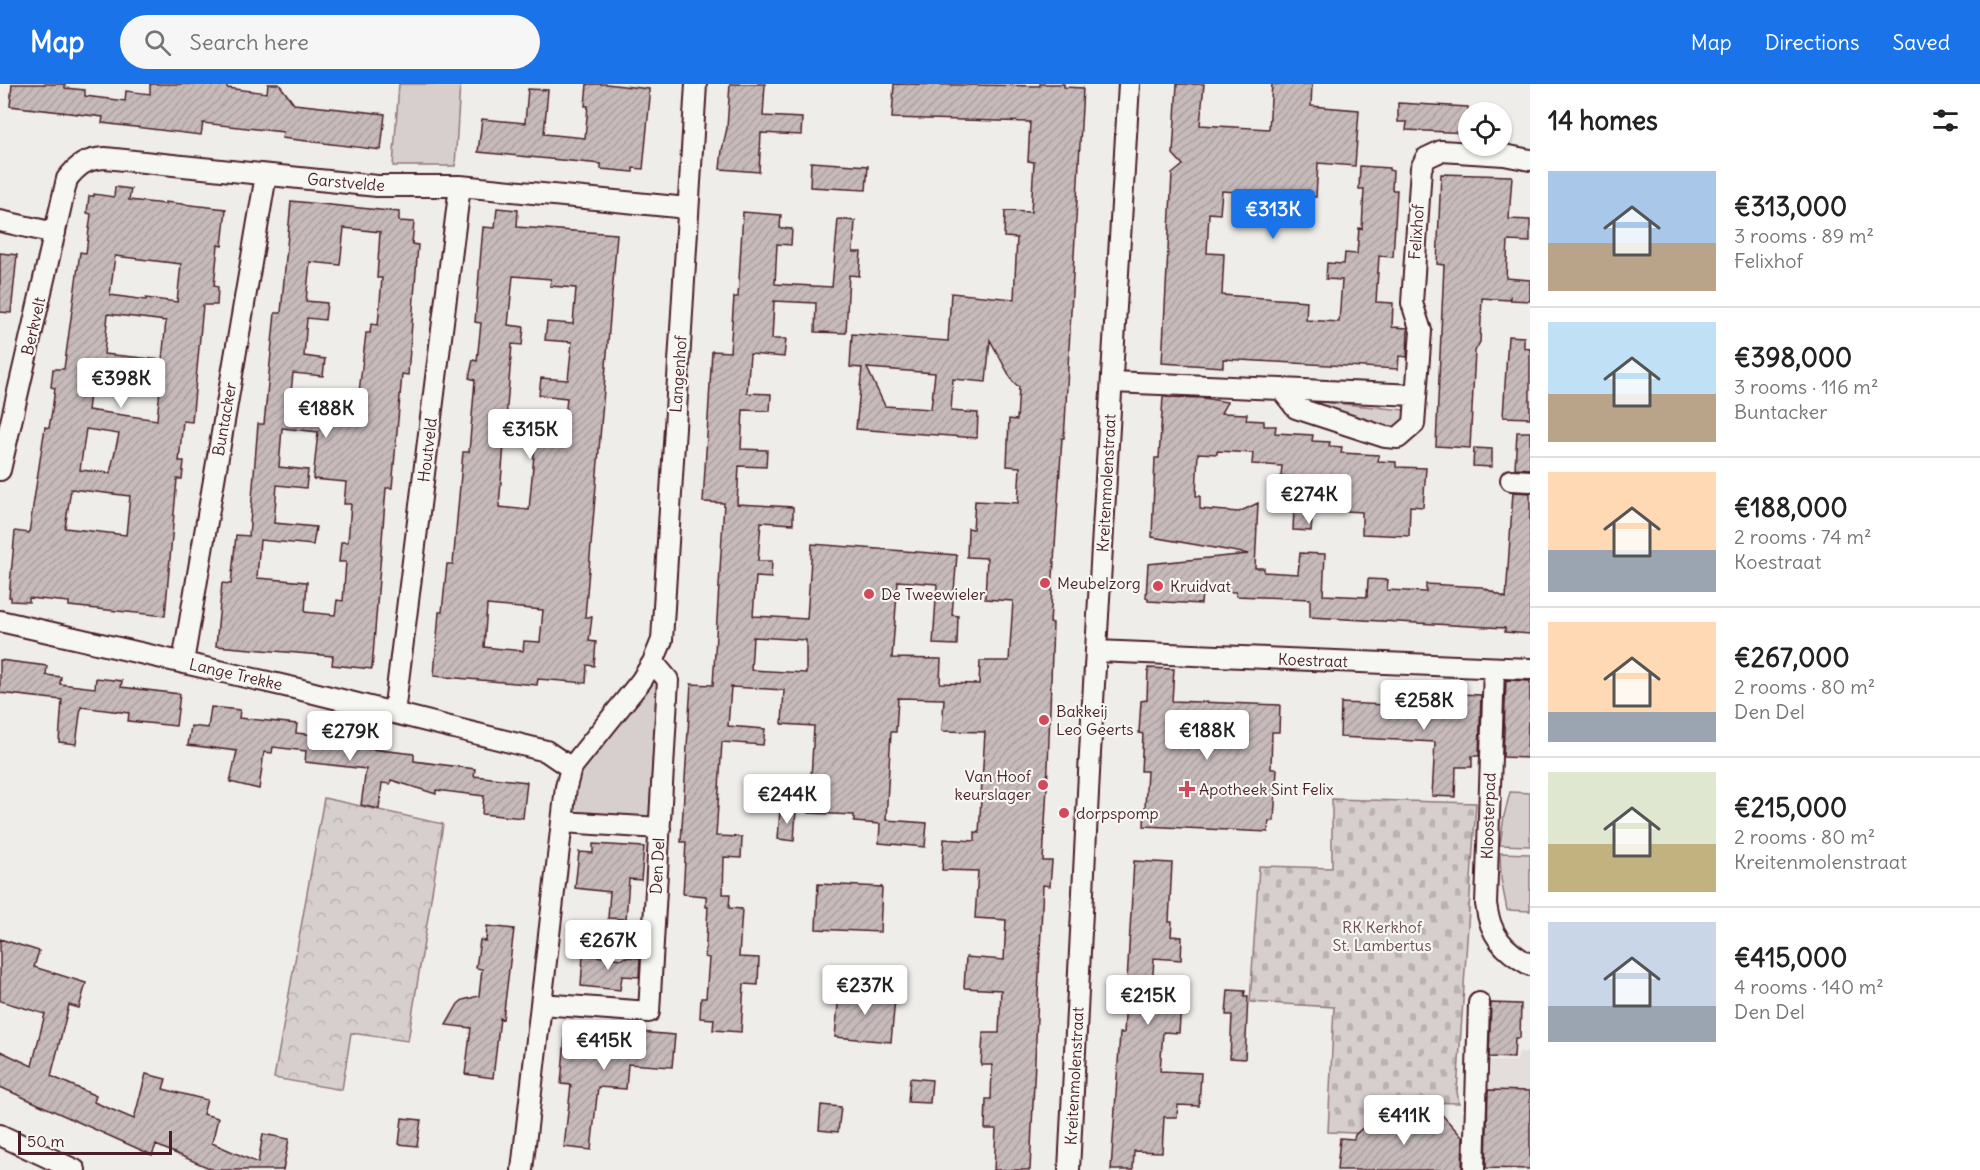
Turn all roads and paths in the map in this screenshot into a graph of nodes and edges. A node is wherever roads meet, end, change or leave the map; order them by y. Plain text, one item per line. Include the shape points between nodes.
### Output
1 (696, 84) edge
2 (1128, 84) edge
3 (1522, 159) edge
4 (266, 175) junction
5 (460, 186) junction
6 (688, 208) junction
7 (0, 221) edge
8 (55, 233) junction
9 (1112, 382) junction
10 (1281, 389) junction
11 (1416, 395) junction
12 (6, 417) edge
13 (0, 471) edge
14 (0, 621) edge
15 (1096, 651) junction
16 (183, 662) junction
17 (653, 663) junction
18 (1494, 668) junction
19 (1530, 669) edge
20 (394, 713) junction
21 (571, 768) junction
22 (562, 822) junction
23 (660, 828) junction
24 (1521, 960) edge
25 (1479, 1003) dead end
26 (541, 1004) junction
27 (0, 1136) edge
28 (75, 1170) edge
29 (522, 1170) edge
30 (1069, 1170) edge
31 (1474, 1170) edge

1 - 6 street, Langenhof
2 - 9 street, Kreitenmolenstraat
3 - 11 street, Felixhof via 1442,151 1426,158 1421,168 1412,303 1421,331
4 - 5 street, Garstvelde via 377,186
4 - 8 street, Garstvelde via 92,159 78,165 67,179
4 - 16 street, Buntacker
5 - 6 street, Garstvelde
5 - 20 street, Houtveld
6 - 17 street, Langenhof via 662,640
7 - 8 street
8 - 12 street, Berkvelt
9 - 10 street
9 - 15 street, Kreitenmolenstraat
10 - 11 street
10 - 11 street, Felixhof via 1296,408 1398,438 1414,424
12 - 13 street, Berkvelt
14 - 16 street, Lange Trekke
15 - 18 street, Koestraat
15 - 30 street, Kreitenmolenstraat
16 - 20 street, Lange Trekke
17 - 21 street, Langenhof
17 - 23 street via 668,680
18 - 19 street, Koestraat
18 - 24 street, Kloosterpad via 1486,904 1488,922 1500,942
20 - 21 street, Lange Trekke via 546,751
21 - 22 street, Langenhof
22 - 23 street
22 - 26 street, Langenhof
23 - 26 street, Den Del via 649,1012
25 - 31 street
26 - 29 street, Langenhof
27 - 28 street

